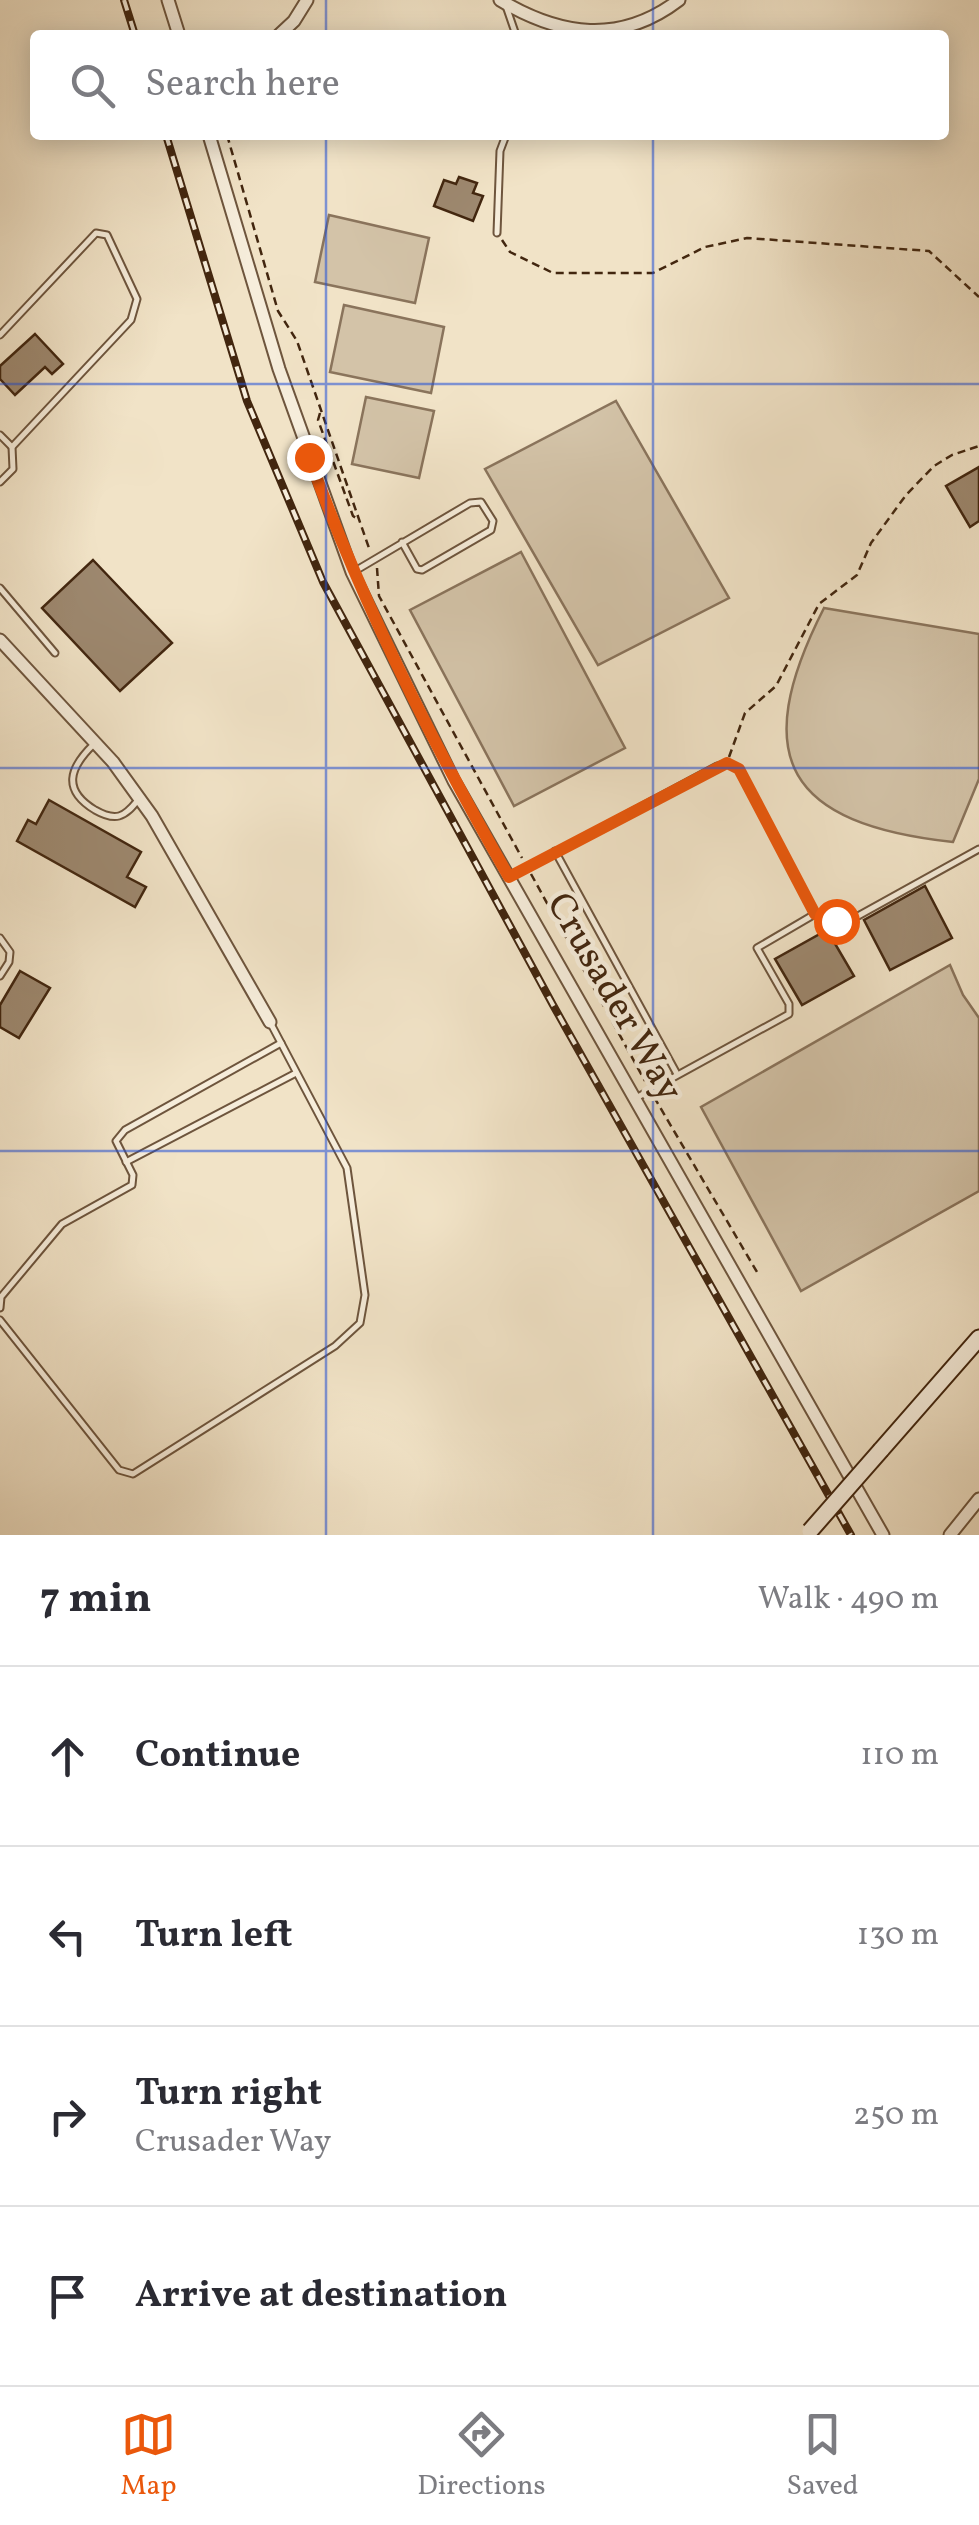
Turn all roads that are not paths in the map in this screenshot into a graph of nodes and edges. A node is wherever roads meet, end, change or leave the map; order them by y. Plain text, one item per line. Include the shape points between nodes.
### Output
1 (168, 0) edge
2 (307, 0) edge
3 (679, 0) edge
4 (502, 2) edge
5 (177, 30) edge
6 (284, 30) edge
7 (514, 30) edge
8 (578, 30) edge
9 (600, 30) edge
10 (211, 140) edge
11 (504, 140) edge
12 (498, 233) road end
13 (0, 334) edge
14 (0, 435) edge
15 (12, 447) junction
16 (0, 482) edge
17 (402, 542) junction
18 (352, 572) junction
19 (0, 588) edge
20 (0, 640) edge
21 (56, 653) dead end
22 (95, 743) junction
23 (140, 798) junction
24 (979, 849) edge
25 (554, 851) junction
26 (509, 877) junction
27 (815, 914) junction
28 (0, 938) edge
29 (0, 976) edge
30 (270, 1022) joint
31 (281, 1043) junction
32 (296, 1073) junction
33 (677, 1074) junction
34 (636, 1098) junction
35 (126, 1162) junction
36 (0, 1308) edge
37 (0, 1320) edge
38 (979, 1338) edge
39 (979, 1499) edge
40 (808, 1533) edge
41 (883, 1535) edge
42 (950, 1535) edge

1 - 5 street
2 - 6 street
3 - 9 street via 637,23
4 - 7 lane
4 - 8 street via 548,25
10 - 18 street, Crusader Way via 279,369
11 - 12 lane
13 - 15 lane via 96,232 106,235 137,299 131,320
14 - 15 lane
15 - 16 lane via 13,469
17 - 17 lane via 470,502 481,502 493,522 491,530 422,570
17 - 18 lane
18 - 26 street, Crusader Way
19 - 21 lane
20 - 22 street
22 - 23 street
22 - 23 lane via 74,771 80,799 114,817
23 - 30 street
24 - 27 lane via 858,916 836,921
25 - 26 lane
25 - 27 lane via 727,763 739,769
25 - 33 lane
26 - 34 street, Crusader Way
27 - 33 lane via 758,948 789,1014
28 - 29 lane via 10,952
30 - 31 lane
31 - 32 lane
31 - 35 lane via 124,1130 116,1140
32 - 35 lane
32 - 37 lane via 346,1168 365,1295 360,1323 335,1346 133,1474 119,1470
33 - 34 lane
34 - 41 street, Crusader Way
35 - 36 lane via 132,1185 62,1224 1,1298
38 - 40 main road, bridge
39 - 42 street

